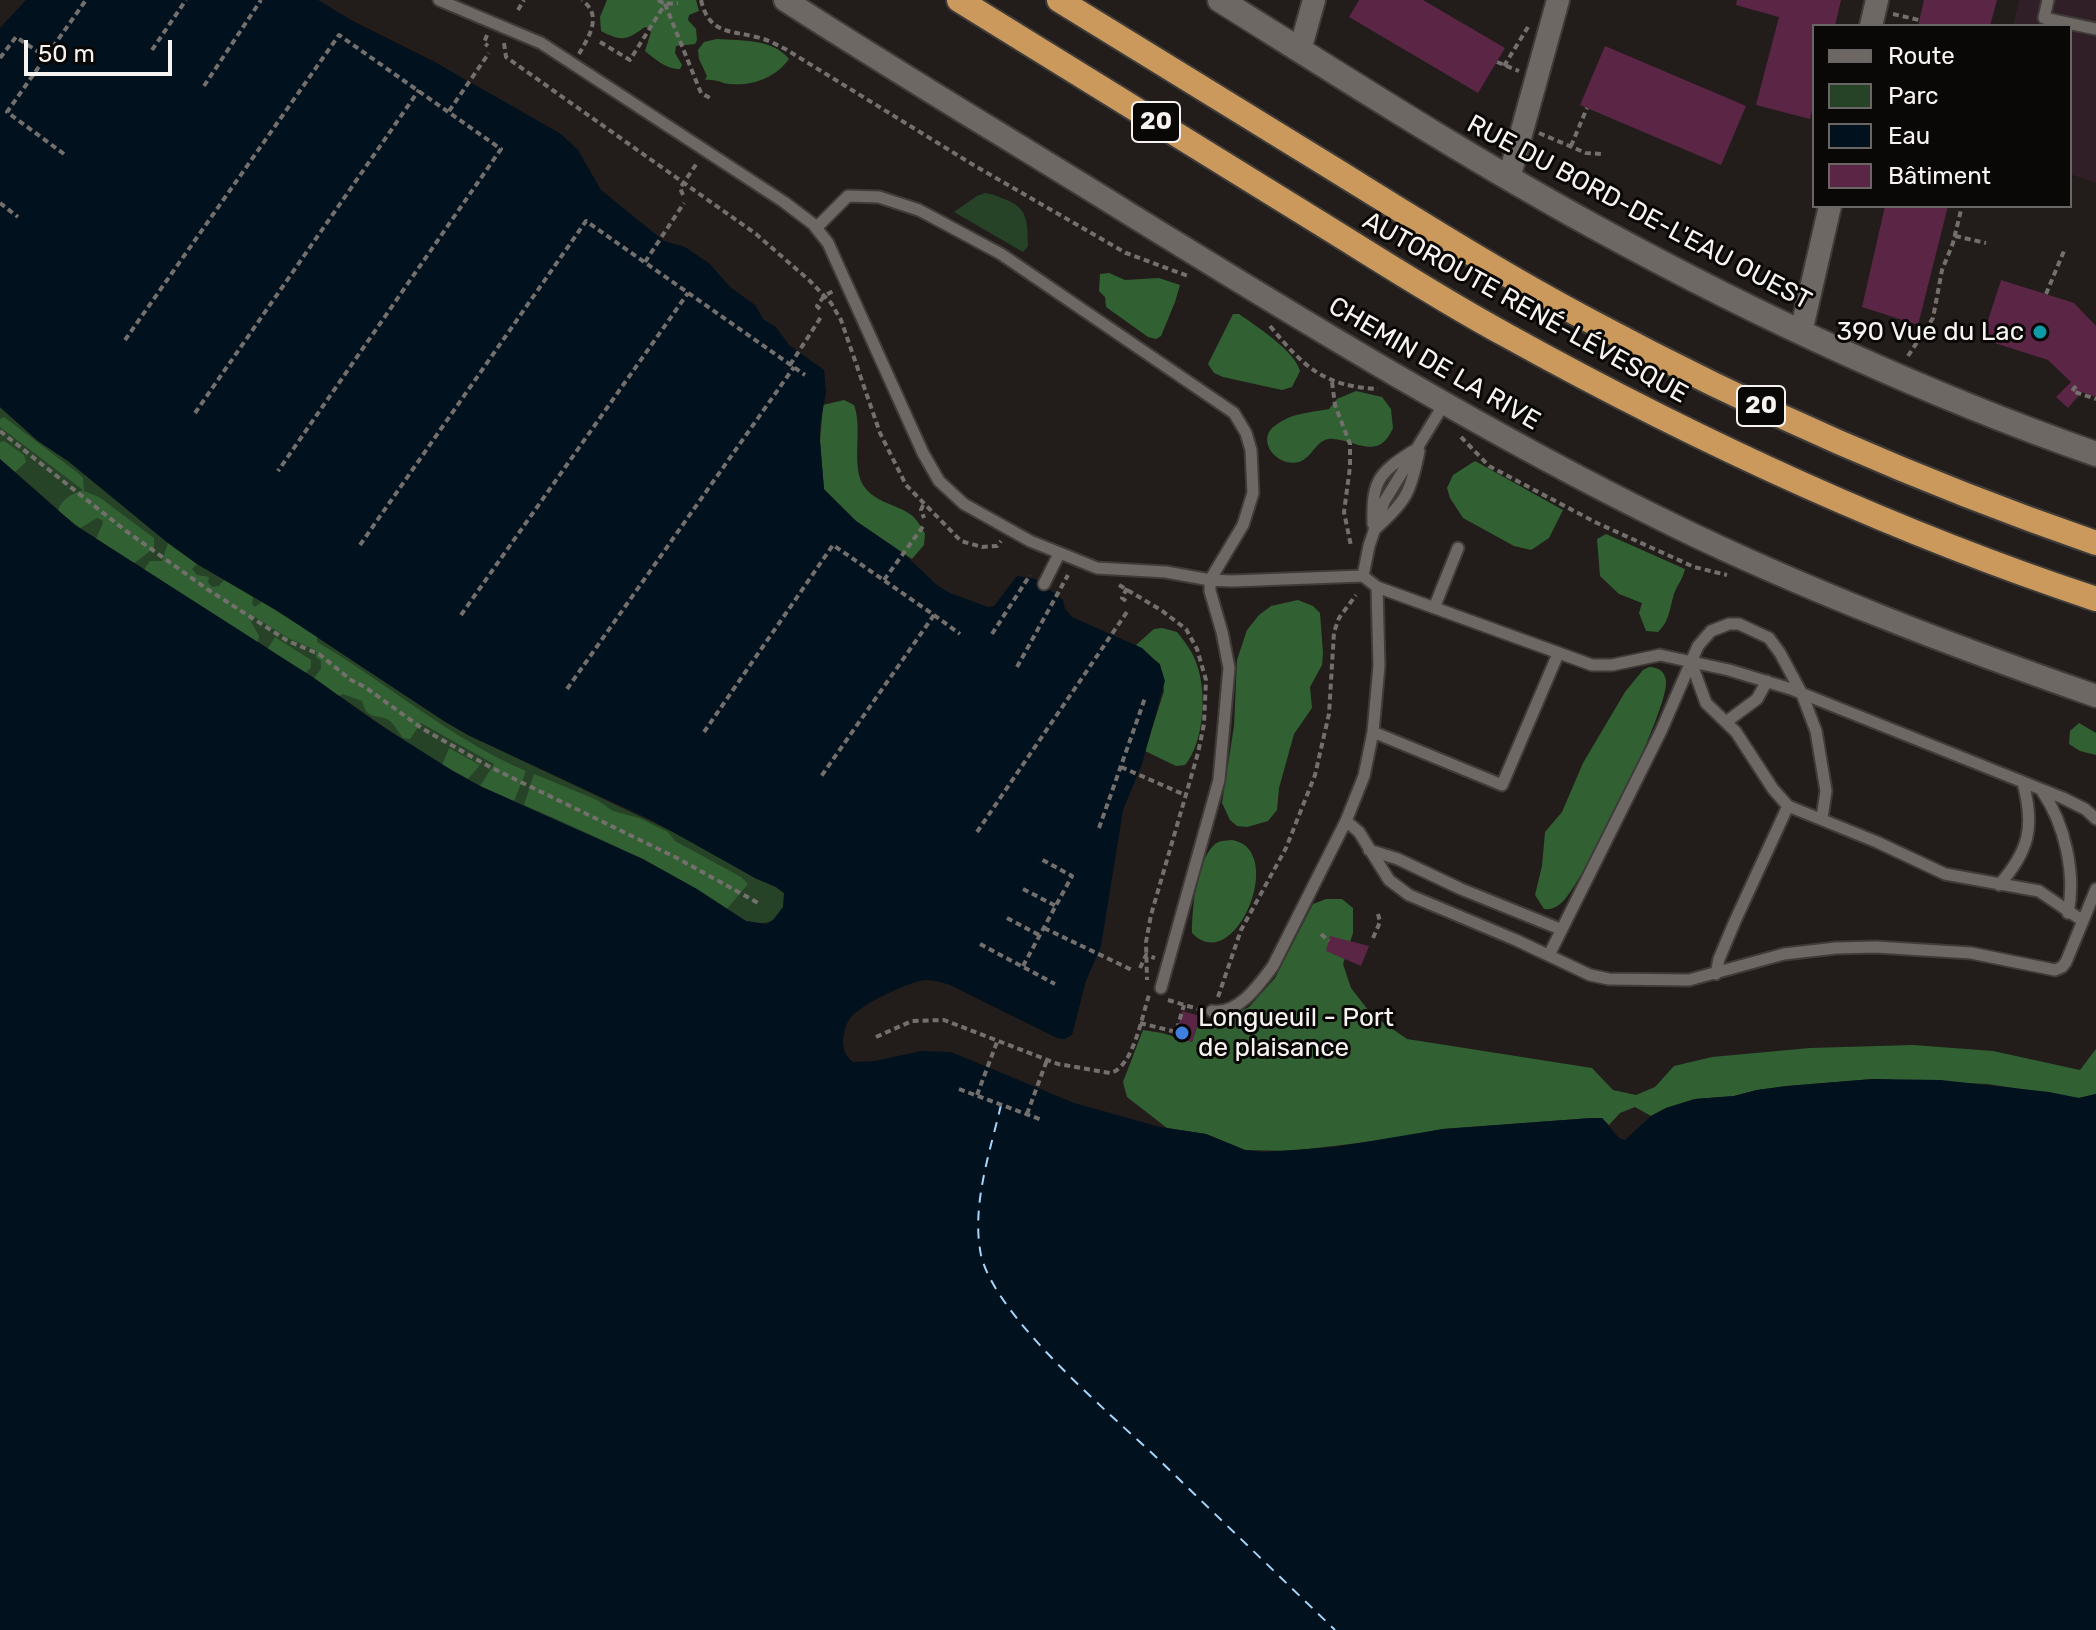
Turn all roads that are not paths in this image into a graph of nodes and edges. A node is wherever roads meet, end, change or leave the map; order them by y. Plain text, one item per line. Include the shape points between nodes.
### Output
1 (439, 0) edge
2 (785, 0) edge
3 (959, 0) edge
4 (1059, 0) edge
5 (1220, 0) edge
6 (1314, 0) edge
7 (1558, 0) edge
8 (2048, 0) edge
9 (2096, 29) edge
10 (1300, 50) junction
11 (1509, 178) junction
12 (1830, 208) edge
13 (816, 228) junction
14 (1801, 332) junction
15 (1444, 404) junction
16 (1420, 446) junction
17 (2096, 454) edge
18 (1373, 532) junction
19 (2096, 543) edge
20 (1458, 548) dead end
21 (1059, 554) junction
22 (1363, 576) junction
23 (1210, 580) junction
24 (1044, 584) dead end
25 (1377, 587) junction
26 (2096, 599) edge
27 (1434, 608) junction
28 (1558, 654) junction
29 (1691, 661) junction
30 (1767, 681) junction
31 (1802, 694) junction
32 (2096, 696) edge
33 (1726, 722) junction
34 (1373, 732) junction
35 (2023, 783) junction
36 (2042, 791) junction
37 (1788, 806) junction
38 (1822, 818) junction
39 (2096, 819) edge
40 (1346, 821) junction
41 (1369, 850) junction
42 (1999, 885) junction
43 (2096, 889) edge
44 (2068, 913) junction
45 (2083, 921) junction
46 (1560, 929) junction
47 (1549, 955) junction
48 (1716, 974) junction
49 (1156, 991) road end
50 (1206, 1014) road end

1 - 13 lane via 541,43
2 - 15 street, CHEMIN DE LA RIVE
3 - 26 highway, AUTOROUTE RENÉ-LÉVESQUE / 20 via 1465,312 1585,378 1830,497
4 - 19 highway, AUTOROUTE RENÉ-LÉVESQUE / 20 via 1591,322 1843,444
5 - 10 street, RUE DU BORD-DE-L'EAU OUEST
6 - 10 street
7 - 11 street
8 - 9 lane via 2044,18
10 - 11 street, RUE DU BORD-DE-L'EAU OUEST
11 - 14 street, RUE DU BORD-DE-L'EAU OUEST
12 - 14 street
13 - 21 lane via 835,255 939,481 964,504
13 - 23 lane via 848,196 879,197 919,210 1001,254 1234,413 1251,450 1253,493 1243,525
14 - 17 street, RUE DU BORD-DE-L'EAU OUEST via 1946,397
15 - 16 lane
15 - 32 street, CHEMIN DE LA RIVE via 1756,564 1894,622
16 - 18 lane via 1413,484 1399,508
16 - 18 lane via 1386,468 1372,495
18 - 22 lane
20 - 27 lane
21 - 23 lane via 1097,568
21 - 24 lane
22 - 23 lane
22 - 25 lane
23 - 49 lane via 1229,668 1219,780
25 - 27 lane
25 - 34 lane via 1379,666
27 - 28 lane
28 - 29 lane via 1602,666 1660,655
28 - 34 lane via 1502,785
29 - 30 lane
29 - 31 lane via 1711,631 1739,624 1769,638
29 - 33 lane via 1706,703
29 - 46 lane
30 - 31 lane
30 - 33 lane via 1757,699
31 - 35 lane
31 - 38 lane via 1824,776
33 - 37 lane
34 - 40 lane via 1364,776
35 - 36 lane
35 - 42 lane via 2029,828 2019,860
36 - 39 lane
36 - 44 lane via 2054,812 2070,869
37 - 38 lane
37 - 48 lane
38 - 42 lane via 1945,874
40 - 41 lane
40 - 50 lane via 1273,966 1234,1007
41 - 46 lane
41 - 47 lane via 1389,880 1409,895
42 - 44 lane via 2039,891
43 - 45 lane
44 - 45 lane
45 - 48 lane via 2066,962 2055,970 1971,953 1876,947 1805,950
46 - 47 lane
47 - 48 lane via 1609,979 1689,980

